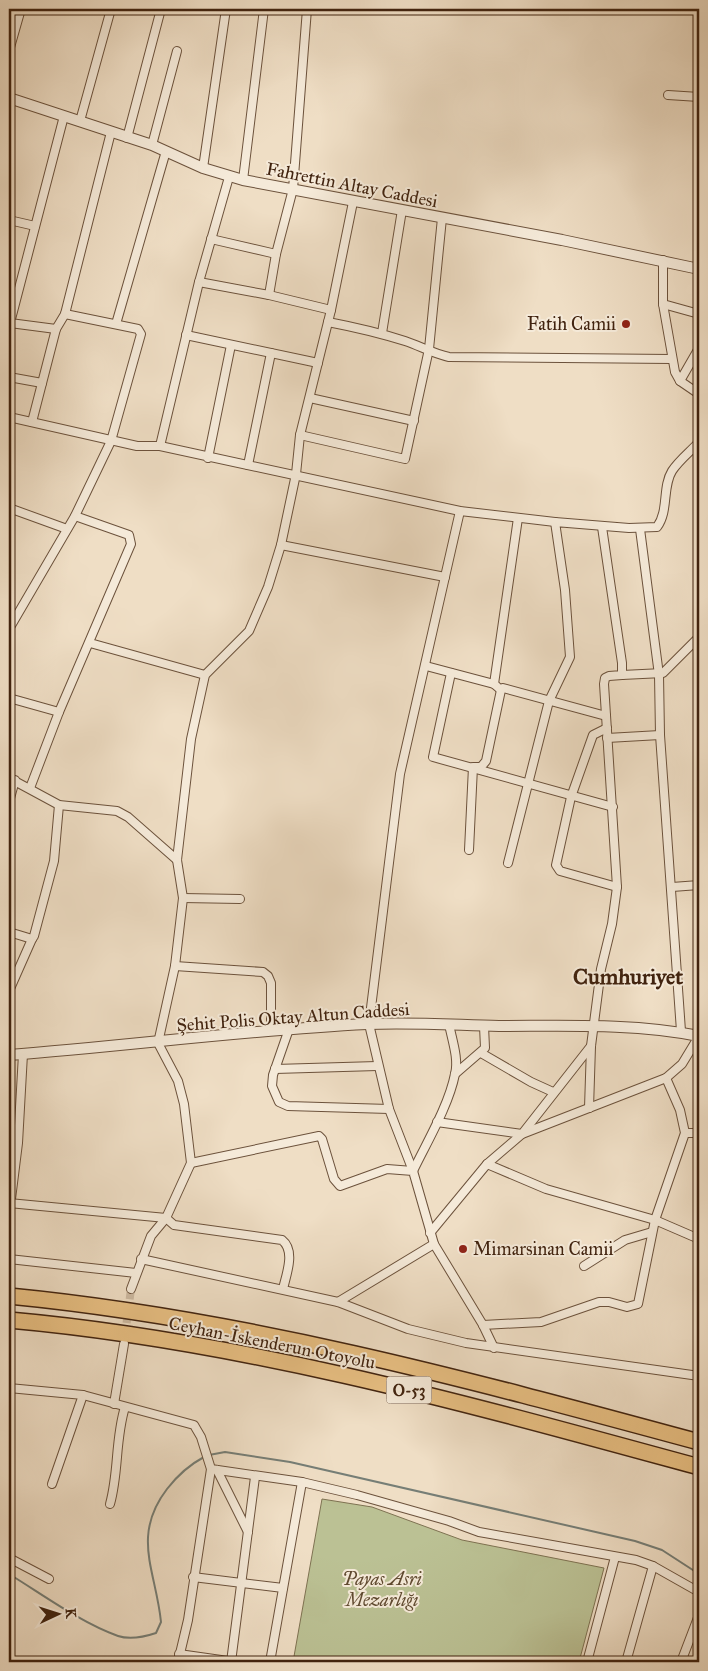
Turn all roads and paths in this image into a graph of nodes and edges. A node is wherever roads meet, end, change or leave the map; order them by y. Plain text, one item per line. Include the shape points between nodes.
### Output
1 (22, 9) edge
2 (111, 9) edge
3 (161, 9) edge
4 (226, 9) edge
5 (264, 9) edge
6 (307, 9) edge
7 (9, 51) edge
8 (177, 51) dead end
9 (668, 95) dead end
10 (699, 97) edge
11 (9, 101) edge
12 (64, 116) junction
13 (80, 122) junction
14 (111, 132) junction
15 (127, 138) junction
16 (152, 145) junction
17 (166, 150) junction
18 (203, 168) junction
19 (229, 177) junction
20 (243, 180) junction
21 (293, 189) junction
22 (353, 202) junction
23 (402, 210) junction
24 (442, 218) junction
25 (9, 220) edge
26 (35, 226) junction
27 (211, 239) junction
28 (276, 254) junction
29 (663, 260) junction
30 (699, 269) edge
31 (199, 282) junction
32 (269, 295) junction
33 (663, 304) junction
34 (331, 310) junction
35 (65, 314) junction
36 (699, 314) edge
37 (9, 322) edge
38 (328, 322) junction
39 (116, 324) junction
40 (56, 330) junction
41 (382, 333) junction
42 (186, 335) junction
43 (231, 344) junction
44 (699, 348) edge
45 (429, 349) junction
46 (271, 353) junction
47 (672, 359) junction
48 (318, 363) junction
49 (9, 377) edge
50 (680, 381) junction
51 (42, 383) junction
52 (699, 394) edge
53 (310, 398) junction
54 (9, 417) edge
55 (414, 421) junction
56 (32, 422) junction
57 (300, 436) junction
58 (111, 441) junction
59 (699, 442) edge
60 (160, 446) junction
61 (208, 458) junction
62 (248, 465) junction
63 (296, 474) junction
64 (9, 508) edge
65 (460, 511) junction
66 (75, 516) junction
67 (518, 518) junction
68 (555, 522) junction
69 (602, 527) junction
70 (67, 529) junction
71 (640, 529) junction
72 (281, 545) junction
73 (445, 577) junction
74 (12, 616) edge
75 (9, 629) edge
76 (699, 637) edge
77 (90, 643) junction
78 (426, 666) junction
79 (451, 673) junction
80 (659, 674) junction
81 (205, 675) junction
82 (622, 675) junction
83 (494, 684) junction
84 (501, 690) junction
85 (9, 698) edge
86 (549, 702) junction
87 (59, 712) junction
88 (606, 716) junction
89 (607, 728) junction
90 (660, 735) junction
91 (607, 738) junction
92 (472, 767) junction
93 (12, 779) edge
94 (527, 784) junction
95 (30, 788) junction
96 (572, 797) junction
97 (9, 802) edge
98 (59, 805) junction
99 (613, 807) junction
100 (469, 850) dead end
101 (177, 860) junction
102 (508, 863) dead end
103 (699, 885) edge
104 (617, 887) junction
105 (672, 887) junction
106 (183, 898) junction
107 (240, 898) dead end
108 (9, 932) edge
109 (32, 939) junction
110 (175, 966) junction
111 (9, 991) edge
112 (369, 1024) junction
113 (449, 1024) junction
114 (484, 1026) junction
115 (594, 1026) junction
116 (289, 1029) junction
117 (271, 1030) junction
118 (681, 1031) junction
119 (699, 1036) edge
120 (158, 1043) junction
121 (591, 1046) junction
122 (481, 1053) junction
123 (23, 1054) junction
124 (9, 1055) edge
125 (377, 1066) junction
126 (275, 1069) junction
127 (455, 1074) junction
128 (666, 1078) junction
129 (553, 1092) junction
130 (589, 1108) junction
131 (389, 1109) junction
132 (437, 1122) junction
133 (685, 1133) junction
134 (699, 1133) edge
135 (522, 1134) junction
136 (191, 1163) junction
137 (487, 1164) junction
138 (413, 1171) junction
139 (9, 1203) edge
140 (9, 1215) edge
141 (166, 1218) junction
142 (655, 1220) junction
143 (652, 1232) junction
144 (430, 1233) junction
145 (699, 1239) edge
146 (434, 1244) junction
147 (9, 1259) edge
148 (141, 1259) junction
149 (584, 1266) dead end
150 (136, 1273) junction
151 (131, 1289) tunnel mouth
152 (283, 1289) junction
153 (9, 1296) edge
154 (338, 1302) junction
155 (9, 1320) edge
156 (483, 1326) junction
157 (124, 1344) tunnel mouth
158 (494, 1348) junction
159 (699, 1376) edge
160 (9, 1388) edge
161 (82, 1395) junction
162 (114, 1404) junction
163 (125, 1408) junction
164 (699, 1442) edge
165 (212, 1467) junction
166 (699, 1467) edge
167 (256, 1477) junction
168 (302, 1482) junction
169 (52, 1484) dead end
170 (110, 1504) dead end
171 (248, 1532) junction
172 (616, 1557) junction
173 (9, 1558) edge
174 (653, 1566) junction
175 (193, 1577) junction
176 (49, 1579) dead end
177 (242, 1582) junction
178 (283, 1588) junction
179 (699, 1592) edge
180 (699, 1614) edge
181 (179, 1658) edge
182 (232, 1662) edge
183 (270, 1662) edge
184 (587, 1662) edge
185 (626, 1662) edge
186 (681, 1662) edge

1 - 7 street
2 - 13 street
3 - 15 street
4 - 18 street
5 - 20 street
6 - 21 street
8 - 16 street
9 - 10 street
11 - 12 street, Fahrettin Altay Caddesi
12 - 13 street, Fahrettin Altay Caddesi
12 - 26 street
13 - 14 street, Fahrettin Altay Caddesi
14 - 15 street, Fahrettin Altay Caddesi
14 - 35 street
15 - 16 street, Fahrettin Altay Caddesi
16 - 17 street, Fahrettin Altay Caddesi
17 - 18 street, Fahrettin Altay Caddesi
17 - 39 street
18 - 19 street, Fahrettin Altay Caddesi
19 - 20 street, Fahrettin Altay Caddesi
19 - 27 street
20 - 21 street, Fahrettin Altay Caddesi
21 - 22 street, Fahrettin Altay Caddesi
21 - 28 street
22 - 23 street, Fahrettin Altay Caddesi
22 - 34 street
23 - 24 street, Fahrettin Altay Caddesi
23 - 41 street
24 - 29 street, Fahrettin Altay Caddesi
24 - 45 street
25 - 26 street
26 - 37 street
27 - 28 street
27 - 31 street
28 - 32 street
29 - 30 street, Fahrettin Altay Caddesi
29 - 33 street
31 - 32 street
31 - 42 street
32 - 34 street
33 - 36 street
33 - 47 street
34 - 38 street
35 - 39 street
35 - 40 street
37 - 40 street
38 - 41 street
38 - 48 street
39 - 58 street via 138,329 141,334
40 - 51 street
41 - 45 street
42 - 43 street
42 - 60 street
43 - 46 street
43 - 61 street
44 - 50 street
45 - 47 street via 449,357
45 - 55 street
46 - 48 street
46 - 62 street
47 - 50 street
48 - 53 street
49 - 51 street
50 - 52 street
51 - 56 street
53 - 55 street
53 - 57 street
54 - 56 street
55 - 57 street via 405,459
56 - 58 street
57 - 63 street
58 - 60 street
58 - 66 street
59 - 71 street via 672,471 661,522 657,527
60 - 61 street
61 - 62 street
62 - 63 street
63 - 65 street
63 - 72 street
64 - 70 street
65 - 67 street
65 - 73 street
66 - 70 street
66 - 77 street via 129,535 132,539
67 - 68 street
67 - 83 street
68 - 69 street
68 - 86 street via 570,657
69 - 71 street
69 - 82 street via 620,640
70 - 74 street
71 - 80 street
72 - 73 street
72 - 81 street via 249,631
73 - 78 street
74 - 75 street
76 - 80 street
77 - 81 street
77 - 87 street
78 - 79 street
78 - 112 street via 400,774
79 - 83 street
79 - 92 street via 433,757
80 - 82 street
80 - 90 street
81 - 101 street via 191,739
82 - 88 street via 605,678
83 - 84 street
84 - 86 street
84 - 92 street via 486,761 481,767
85 - 87 street
86 - 88 street
86 - 94 street
87 - 95 street
88 - 89 street
89 - 91 street
89 - 96 street via 593,735
90 - 91 street
90 - 105 street
91 - 99 street
92 - 94 street
92 - 100 street
93 - 95 street
93 - 97 street
94 - 96 street
94 - 102 street
95 - 98 street
96 - 99 street
96 - 104 street via 557,867 560,871
98 - 101 street via 117,811
98 - 109 street via 54,861
99 - 104 street
101 - 106 street
103 - 105 street
104 - 115 street
105 - 118 street
106 - 107 street
106 - 110 street
108 - 109 street
109 - 111 street
110 - 117 street via 263,972 271,982
110 - 120 street
112 - 113 street, Şehit Polis Oktay Altun Caddesi
112 - 116 street, Şehit Polis Oktay Altun Caddesi
112 - 125 street
113 - 114 street, Şehit Polis Oktay Altun Caddesi
113 - 127 street via 456,1059
114 - 115 street, Şehit Polis Oktay Altun Caddesi
114 - 122 street via 485,1048
115 - 118 street, Şehit Polis Oktay Altun Caddesi
115 - 121 street
116 - 117 street, Şehit Polis Oktay Altun Caddesi
116 - 126 street
117 - 120 street, Şehit Polis Oktay Altun Caddesi
118 - 119 street, Şehit Polis Oktay Altun Caddesi
119 - 128 street via 682,1064
120 - 123 street, Şehit Polis Oktay Altun Caddesi
120 - 136 street via 178,1081
121 - 129 street
121 - 130 street
122 - 127 street
122 - 129 street
123 - 124 street, Şehit Polis Oktay Altun Caddesi
123 - 139 street via 18,1143
125 - 126 street
125 - 131 street
126 - 131 street via 272,1086 279,1102 288,1106
127 - 132 street
128 - 130 street
128 - 133 street via 680,1110
129 - 135 street
130 - 135 street
131 - 138 street
132 - 135 street
132 - 138 street
133 - 134 street
133 - 142 street
135 - 137 street
136 - 138 street via 319,1136 334,1179 340,1186 387,1169
136 - 141 street
137 - 142 street via 546,1189
137 - 144 street
138 - 144 street
139 - 140 street
139 - 141 street
141 - 148 street via 151,1236
141 - 152 street via 174,1225 282,1240 290,1254
142 - 143 street
142 - 145 street
143 - 149 street via 626,1240
143 - 156 street via 638,1304 627,1307 599,1302 542,1322
144 - 146 street
146 - 154 street
146 - 156 street
147 - 150 street
148 - 150 street
148 - 152 street
150 - 151 street
152 - 154 street
153 - 164 highway, Ceyhan-İskenderun Otoyolu / O-53 via 165,1316 354,1352
154 - 158 street via 422,1333
155 - 166 highway, Ceyhan-İskenderun Otoyolu / O-53 via 198,1346 349,1375
156 - 158 street
157 - 162 street
158 - 159 street
160 - 161 street
161 - 162 street
161 - 169 street
162 - 163 street
163 - 165 street via 194,1425
163 - 170 street via 119,1428 115,1486
165 - 167 street
165 - 171 street
165 - 175 street
167 - 168 street
167 - 171 street
168 - 172 street via 365,1497 479,1532
168 - 178 street
171 - 177 street
172 - 174 street
172 - 184 street
173 - 176 street
174 - 179 street
174 - 185 street
175 - 177 street
175 - 181 street
177 - 178 street
177 - 182 street
178 - 183 street
180 - 186 street
181 - 182 street

